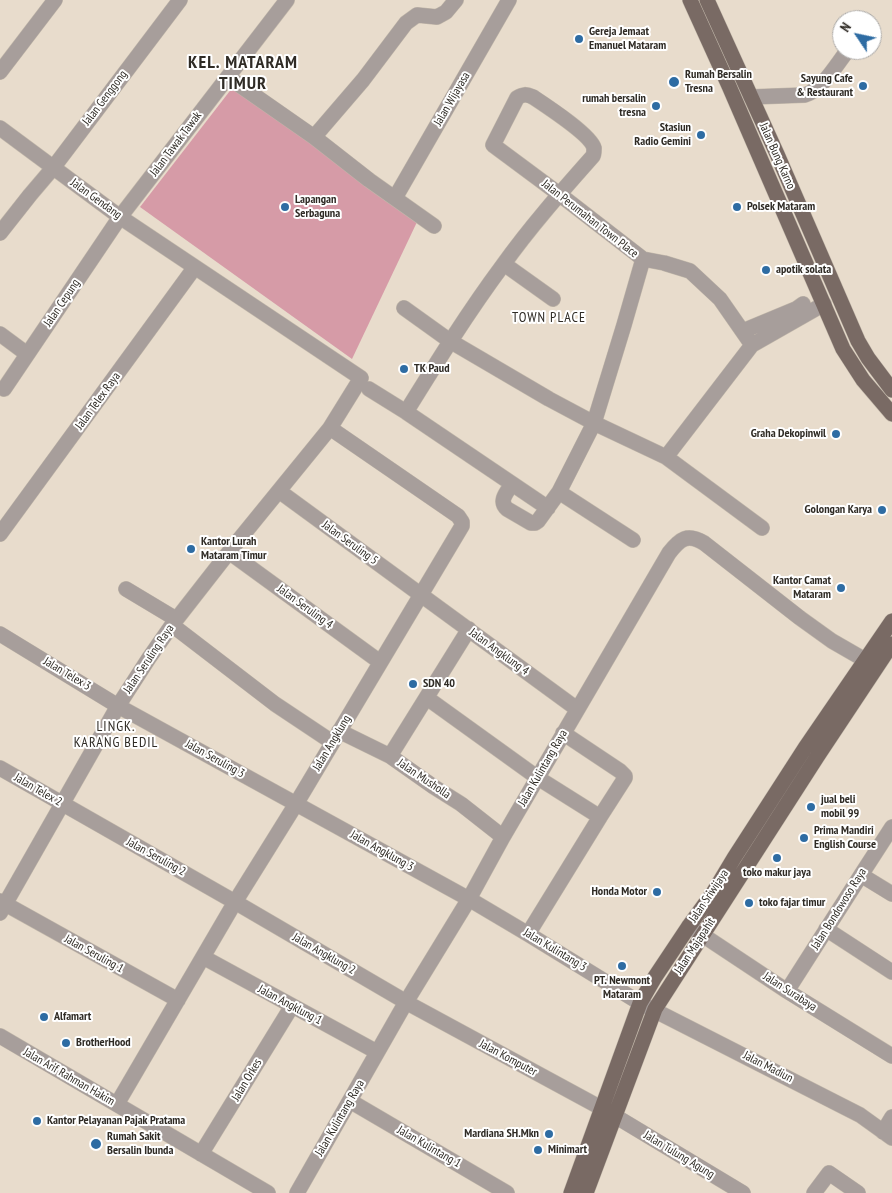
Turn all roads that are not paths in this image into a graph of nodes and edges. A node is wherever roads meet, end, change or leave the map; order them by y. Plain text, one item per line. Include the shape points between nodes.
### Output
1 (55, 0) edge
2 (180, 0) edge
3 (287, 0) edge
4 (456, 0) edge
5 (510, 0) edge
6 (690, 0) edge
7 (707, 0) edge
8 (840, 60) edge
9 (0, 72) edge
10 (228, 77) junction
11 (751, 97) junction
12 (0, 128) edge
13 (314, 137) junction
14 (776, 154) junction
15 (762, 160) junction
16 (53, 168) junction
17 (560, 194) junction
18 (395, 198) junction
19 (120, 217) junction
20 (434, 226) dead end
21 (0, 234) edge
22 (643, 259) junction
23 (504, 264) junction
24 (195, 267) junction
25 (553, 299) dead end
26 (822, 299) junction
27 (404, 308) dead end
28 (743, 331) junction
29 (0, 334) edge
30 (450, 341) junction
31 (858, 341) junction
32 (752, 345) junction
33 (843, 349) junction
34 (27, 354) junction
35 (4, 389) dead end
36 (369, 389) dead end
37 (892, 390) edge
38 (406, 412) junction
39 (892, 414) edge
40 (594, 423) junction
41 (330, 428) junction
42 (666, 457) junction
43 (512, 484) junction
44 (278, 490) junction
45 (559, 492) junction
46 (548, 508) junction
47 (762, 528) dead end
48 (0, 534) edge
49 (633, 540) dead end
50 (229, 552) junction
51 (126, 589) dead end
52 (421, 595) junction
53 (892, 621) edge
54 (174, 622) junction
55 (469, 629) junction
56 (0, 634) edge
57 (892, 644) edge
58 (865, 660) junction
59 (380, 662) junction
60 (427, 698) junction
61 (118, 706) junction
62 (577, 709) junction
63 (134, 714) joint
64 (563, 733) junction
65 (336, 736) junction
66 (811, 752) junction
67 (390, 756) junction
68 (0, 768) edge
69 (538, 778) junction
70 (62, 804) junction
71 (296, 804) junction
72 (76, 812) joint
73 (600, 817) junction
74 (892, 827) edge
75 (503, 837) junction
76 (860, 875) junction
77 (892, 894) edge
78 (469, 899) junction
79 (235, 902) junction
80 (4, 907) edge
81 (826, 929) junction
82 (696, 930) junction
83 (528, 934) junction
84 (203, 958) junction
85 (892, 972) edge
86 (787, 991) junction
87 (178, 1000) junction
88 (640, 1003) junction
89 (409, 1004) junction
90 (292, 1006) junction
91 (655, 1009) junction
92 (0, 1036) edge
93 (378, 1052) junction
94 (892, 1056) edge
95 (350, 1101) junction
96 (117, 1104) junction
97 (609, 1112) junction
98 (892, 1117) edge
99 (887, 1135) edge
100 (201, 1154) junction
101 (268, 1193) edge
102 (297, 1193) edge
103 (507, 1193) edge
104 (571, 1193) edge
105 (586, 1193) edge
106 (743, 1193) edge
107 (814, 1193) edge
108 (858, 1193) edge

1 - 9 street
2 - 16 street, Jalan Genggong
3 - 10 street, Jalan Tawak Tawak
4 - 13 street via 437,17 417,15 406,23
5 - 18 street, Jalan Wijayasa
6 - 15 main road
7 - 11 main road, Jalan Bung Karno
8 - 11 street via 812,92
10 - 13 street
10 - 19 street, Jalan Tawak Tawak
11 - 14 main road, Jalan Bung Karno
12 - 16 street, Jalan Gendang
13 - 18 street
14 - 15 main road
14 - 31 main road, Jalan Bung Karno
15 - 26 main road
16 - 19 street, Jalan Gendang
16 - 21 street, Jalan Genggong
17 - 17 street, Jalan Perumahan Town Place via 493,145 517,98 522,95 533,96 570,123 594,150 593,156
17 - 22 street, Jalan Perumahan Town Place
17 - 23 street
18 - 20 street
19 - 24 street, Jalan Gendang
19 - 34 street, Jalan Cepung
22 - 28 street, Jalan Perumahan Town Place via 690,271 720,299
22 - 40 street
23 - 25 street
23 - 30 street
24 - 41 street, Jalan Gendang via 361,378
24 - 48 street, Jalan Telex Raya
26 - 28 street
26 - 32 street via 804,315
26 - 33 main road
27 - 30 street
28 - 32 street, Jalan Perumahan Town Place
29 - 34 street
30 - 38 street
30 - 40 street
31 - 33 main road
31 - 37 main road, Jalan Bung Karno
32 - 42 street
33 - 39 main road via 863,380
34 - 35 street, Jalan Cepung
36 - 38 street
38 - 43 street
40 - 42 street
40 - 45 street
41 - 44 street, Jalan Seruling Raya
41 - 52 street, Jalan Angklung via 461,519 461,529
42 - 47 street
43 - 46 street
43 - 46 street via 502,503 507,509 535,523
44 - 50 street, Jalan Seruling Raya
44 - 52 street, Jalan Seruling 5
45 - 46 street
45 - 49 street
50 - 54 street, Jalan Seruling Raya
50 - 59 street, Jalan Seruling 4
51 - 54 street, Jalan Musholla
52 - 55 street, Jalan Angklung 4
52 - 59 street, Jalan Angklung
53 - 58 main road, Jalan Sriwijaya
54 - 61 street, Jalan Seruling Raya
54 - 65 street, Jalan Musholla via 274,704
55 - 60 street
55 - 62 street, Jalan Angklung 4
56 - 61 street, Jalan Telex 3
57 - 66 main road
58 - 62 street, Jalan Kulintang Raya via 800,618 704,543 688,538 678,541 669,553
58 - 66 main road, Jalan Sriwijaya
59 - 65 street, Jalan Angklung
60 - 67 street
60 - 69 street
61 - 63 street, Jalan Telex 3
61 - 70 street, Jalan Seruling Raya
62 - 64 street, Jalan Kulintang Raya
63 - 71 street, Jalan Seruling 3
64 - 69 street, Jalan Kulintang Raya
64 - 73 street via 625,776
65 - 67 street, Jalan Musholla
65 - 71 street, Jalan Angklung
66 - 82 main road, Jalan Sriwijaya via 740,849 713,893
67 - 75 street, Jalan Musholla
68 - 70 street, Jalan Telex 2
69 - 73 street
69 - 75 street, Jalan Kulintang Raya
70 - 72 street, Jalan Telex 2
70 - 80 street, Jalan Seruling Raya
71 - 78 street, Jalan Angklung 3
71 - 79 street, Jalan Angklung
72 - 79 street, Jalan Seruling 2
73 - 83 street
74 - 76 street, Jalan Bondowoso Raya
75 - 78 street, Jalan Kulintang Raya
76 - 77 street
76 - 81 street, Jalan Bondowoso Raya
78 - 83 street, Jalan Kulintang 3
78 - 89 street, Jalan Kulintang Raya
79 - 84 street, Jalan Angklung
79 - 89 street, Jalan Angklung 2
80 - 87 street, Jalan Seruling 1
81 - 85 street
81 - 86 street, Jalan Bondowoso Raya
82 - 86 street, Jalan Surabaya
82 - 88 main road, Jalan Sriwijaya via 656,977
82 - 91 main road, Jalan Majapahit
83 - 88 street, Jalan Kulintang 3
84 - 87 street, Jalan Angklung
84 - 90 street, Jalan Angklung 1
86 - 94 street, Jalan Surabaya
87 - 96 street, Jalan Angklung
88 - 91 street, Jalan Madiun
88 - 97 main road, Jalan Sriwijaya via 624,1044
89 - 93 street, Jalan Kulintang Raya
89 - 97 street, Jalan Komputer
90 - 93 street, Jalan Angklung 1
90 - 100 street, Jalan Orkes
91 - 97 main road, Jalan Majapahit
91 - 99 street, Jalan Madiun via 860,1115
92 - 96 street, Jalan Arif Rahman Hakim
93 - 95 street, Jalan Kulintang Raya
95 - 102 street, Jalan Kulintang Raya
95 - 103 street, Jalan Kulintang 1
96 - 100 street, Jalan Arif Rahman Hakim
97 - 104 main road, Jalan Sriwijaya
97 - 105 main road, Jalan Majapahit
97 - 106 street, Jalan Tulung Agung
98 - 99 street
100 - 101 street, Jalan Arif Rahman Hakim
107 - 108 street via 829,1172

